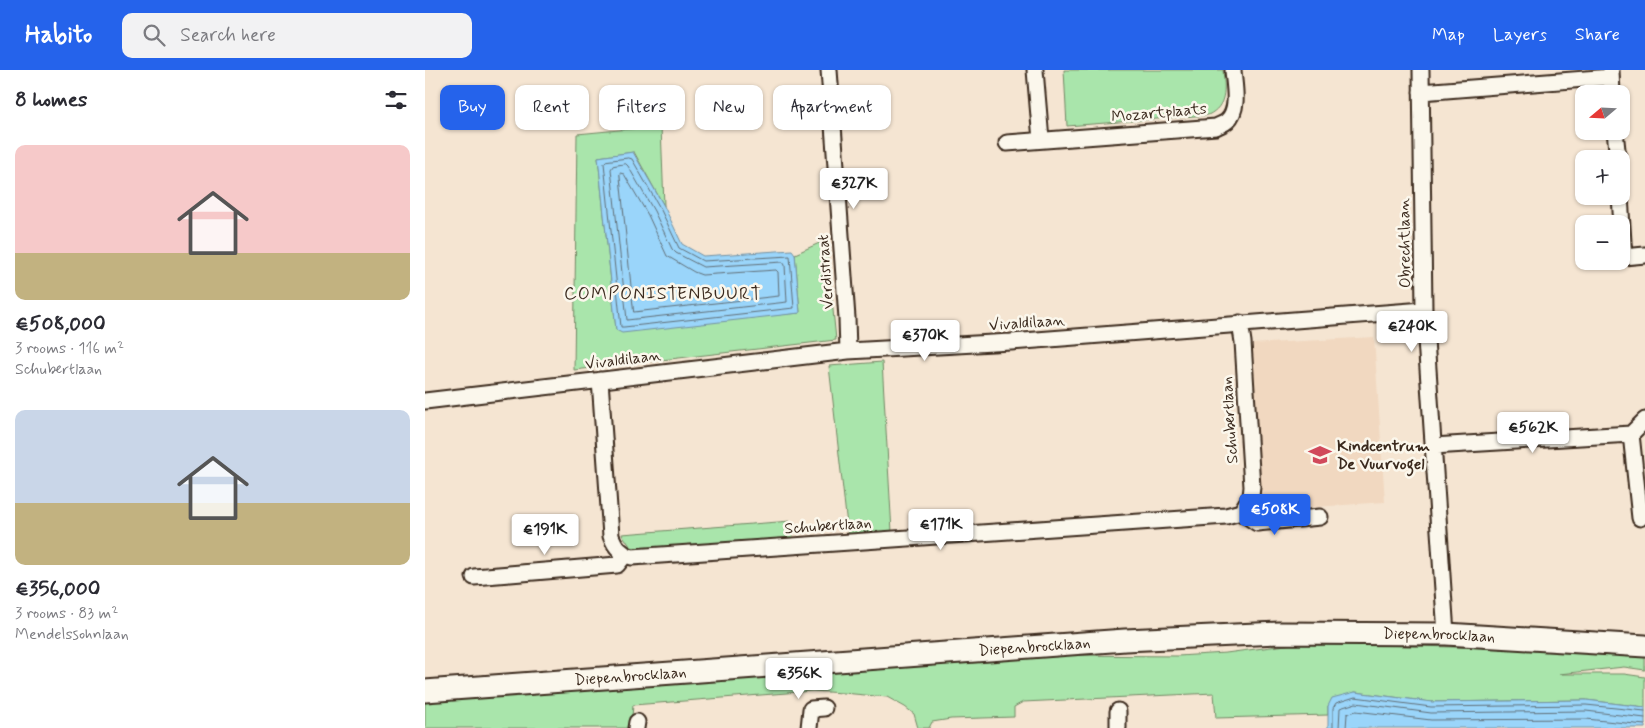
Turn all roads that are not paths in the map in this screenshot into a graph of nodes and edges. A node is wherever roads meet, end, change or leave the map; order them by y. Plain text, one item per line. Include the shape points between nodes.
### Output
1 (829, 70) edge
2 (1035, 70) edge
3 (1233, 70) edge
4 (1421, 70) edge
5 (1611, 74) edge
6 (1421, 92) junction
7 (1041, 140) junction
8 (1007, 143) dead end
9 (1621, 205) edge
10 (1645, 256) edge
11 (1424, 310) junction
12 (1240, 324) junction
13 (848, 351) junction
14 (600, 380) junction
15 (425, 401) edge
16 (1645, 420) edge
17 (1631, 434) junction
18 (1433, 446) junction
19 (1241, 512) junction
20 (1320, 518) dead end
21 (1640, 518) dead end
22 (625, 555) junction
23 (474, 577) dead end
24 (1446, 634) junction
25 (1645, 646) edge
26 (425, 691) edge
27 (824, 708) dead end
28 (1118, 711) dead end
29 (809, 728) edge
30 (1118, 728) edge

1 - 13 street, Verdistraat
2 - 7 street
3 - 7 street, Mozartplaats via 1232,113 1226,122 1216,127
4 - 6 street, Obrechtlaan
5 - 6 street
6 - 11 street, Obrechtlaan
7 - 8 street, Mozartplaats
9 - 10 street via 1625,257
11 - 12 street, Vivaldilaan
11 - 18 street, Obrechtlaan
12 - 13 street, Vivaldilaan
12 - 19 street, Schubertlaan via 1252,487 1251,496
13 - 14 street, Vivaldilaan
14 - 15 street, Vivaldilaan
14 - 22 street via 610,529 618,550
16 - 17 street
17 - 18 street
17 - 21 street
18 - 24 street, Obrechtlaan
19 - 20 street via 1257,523
19 - 22 street, Schubertlaan via 1226,516 856,542 640,557
22 - 23 street via 617,565
24 - 25 street, Diepenbrocklaan
24 - 26 street, Diepenbrocklaan via 1279,633 1125,640
27 - 29 street via 811,709
28 - 30 street

